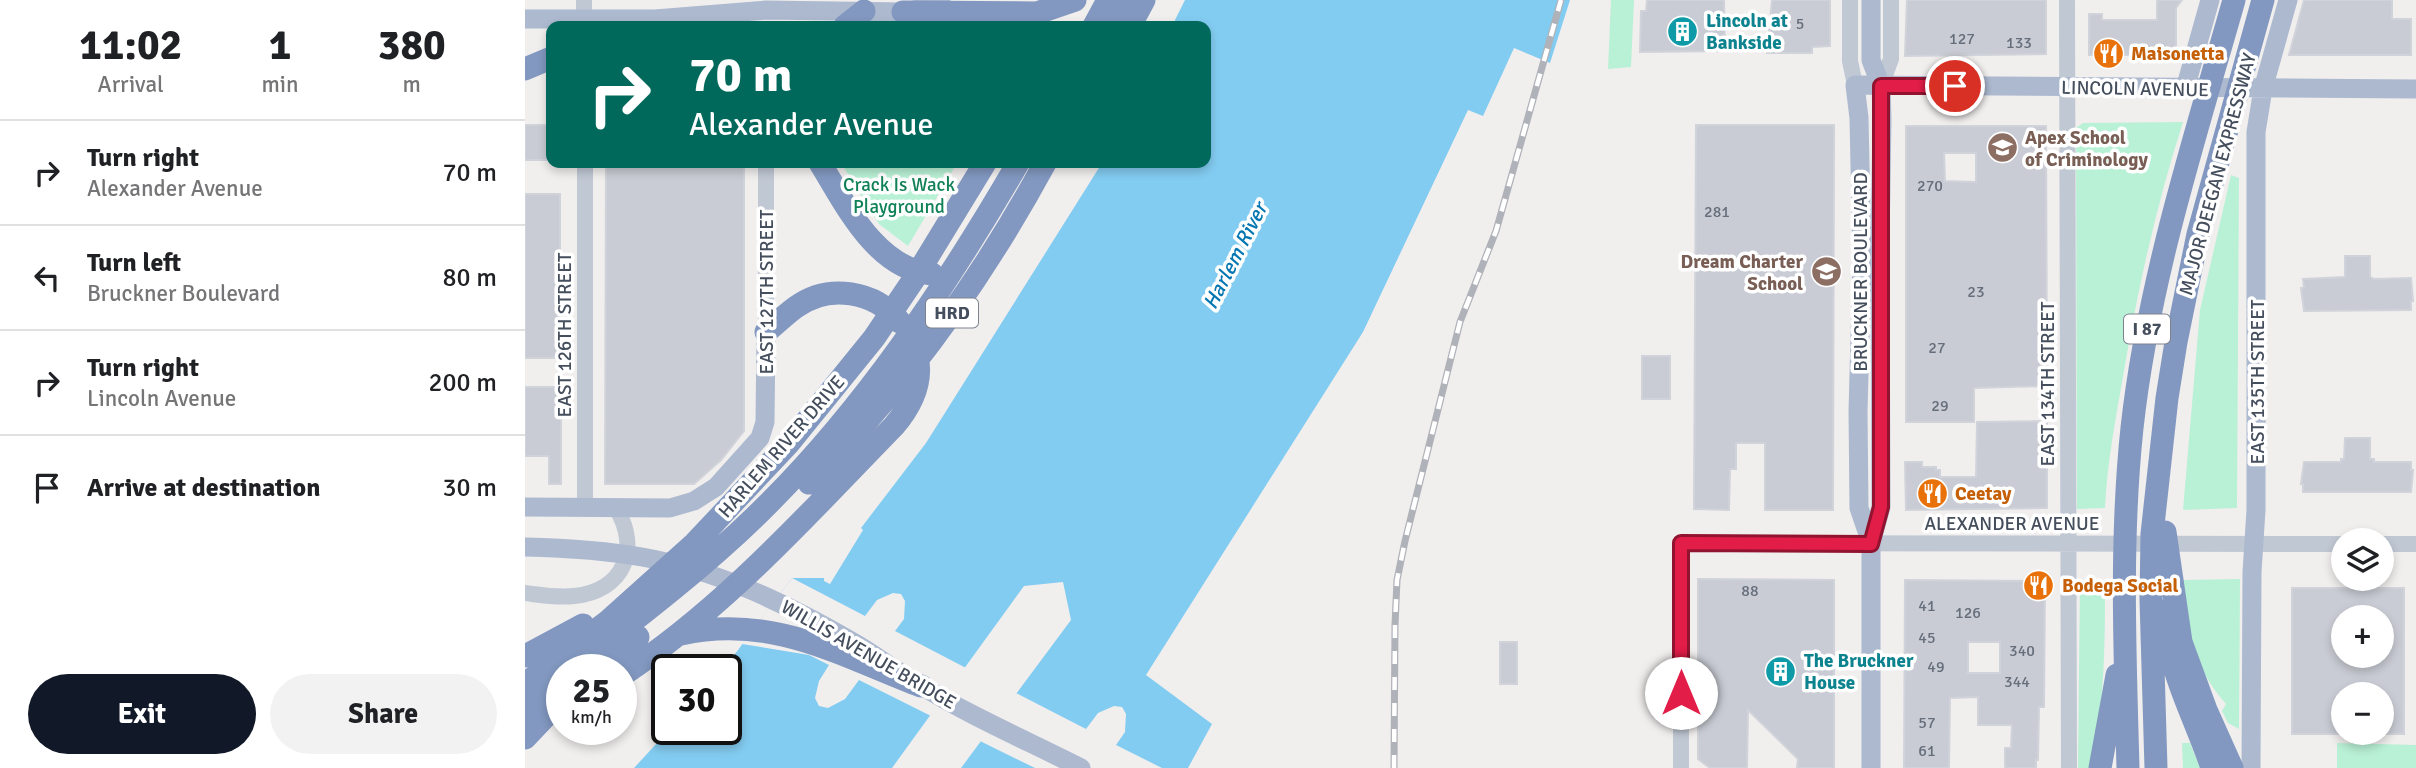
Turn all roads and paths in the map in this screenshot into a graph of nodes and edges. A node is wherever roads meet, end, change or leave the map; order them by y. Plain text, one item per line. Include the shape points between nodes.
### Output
1 (941, 0) edge
2 (1066, 0) edge
3 (1075, 0) edge
4 (1108, 0) edge
5 (1125, 0) edge
6 (1143, 0) edge
7 (1850, 0) edge
8 (2067, 0) edge
9 (2210, 0) edge
10 (2234, 0) edge
11 (2263, 0) edge
12 (2288, 0) edge
13 (1878, 1) edge
14 (864, 11) junction
15 (766, 12) edge
16 (903, 12) junction
17 (584, 15) edge
18 (525, 19) edge
19 (851, 21) edge
20 (1056, 21) edge
21 (1097, 21) edge
22 (1114, 21) edge
23 (1132, 21) edge
24 (546, 60) edge
25 (525, 69) edge
26 (1854, 85) junction
27 (1881, 86) junction
28 (2067, 87) junction
29 (2185, 89) junction
30 (2263, 89) junction
31 (2416, 89) edge
32 (585, 168) edge
33 (766, 168) edge
34 (823, 168) edge
35 (982, 168) edge
36 (1015, 168) edge
37 (1042, 168) edge
38 (1055, 168) edge
39 (766, 332) junction
40 (2159, 497) junction
41 (525, 507) edge
42 (585, 508) junction
43 (616, 508) junction
44 (1871, 544) junction
45 (2068, 544) junction
46 (2254, 544) junction
47 (2331, 544) edge
48 (2394, 544) edge
49 (2416, 544) edge
50 (525, 547) edge
51 (645, 587) junction
52 (525, 593) edge
53 (2163, 600) junction
54 (2125, 638) junction
55 (591, 654) edge
56 (616, 654) edge
57 (625, 654) edge
58 (525, 656) edge
59 (637, 665) edge
60 (525, 684) edge
61 (921, 686) junction
62 (546, 698) edge
63 (546, 711) edge
64 (546, 716) edge
65 (526, 725) edge
66 (1081, 768) edge
67 (1681, 768) edge
68 (1871, 768) edge
69 (2069, 768) edge
70 (2100, 768) edge
71 (2128, 768) edge
72 (2156, 768) edge
73 (2212, 768) edge
74 (2232, 768) edge
75 (2251, 768) edge

1 - 16 main road
2 - 20 highway
3 - 16 highway via 1037,13
4 - 21 highway
5 - 22 highway
6 - 23 highway
7 - 26 street, BRUCKNER BOULEVARD
8 - 28 street, EAST 134TH STREET
9 - 29 main road
10 - 54 highway, MAJOR DEEGAN EXPRESSWAY / I 87 via 2149,319 2128,485
11 - 40 highway, MAJOR DEEGAN EXPRESSWAY / I 87 via 2186,287
12 - 30 main road, EAST 135TH STREET
13 - 27 main road, BRUCKNER BOULEVARD via 1871,60
14 - 15 main road
14 - 16 main road
14 - 19 highway
15 - 17 main road via 655,19
17 - 18 main road
24 - 25 highway
26 - 27 main road, LINCOLN AVENUE
26 - 44 main road, BRUCKNER BOULEVARD via 1862,259 1859,508
27 - 28 main road, LINCOLN AVENUE
27 - 44 main road, BRUCKNER BOULEVARD via 1881,507
28 - 29 main road, LINCOLN AVENUE
28 - 45 street, EAST 134TH STREET
29 - 30 main road, LINCOLN AVENUE
30 - 31 main road, LINCOLN AVENUE
30 - 46 main road, EAST 135TH STREET via 2256,132
32 - 42 street, EAST 126TH STREET
33 - 39 street, EAST 127TH STREET
34 - 38 highway via 869,237 899,263 935,274 962,270 996,253 1021,227
35 - 51 highway, HARLEM RIVER DRIVE / HRD via 874,338 789,443 695,543
36 - 55 highway via 903,341 809,461 705,563
37 - 56 highway, HARLEM RIVER DRIVE / HRD via 956,307 841,449 701,587
39 - 43 main road, EAST 127TH STREET via 765,422 755,445 705,495 670,508
39 - 59 highway via 797,306 818,296 846,293 874,302 898,318 917,354 919,374 912,401 894,426 731,589
40 - 53 highway via 2165,532
40 - 53 highway, MAJOR DEEGAN EXPRESSWAY / I 87 via 2152,534
41 - 42 main road
42 - 43 main road
43 - 52 street via 627,528 629,547 612,580 574,596
44 - 45 street, ALEXANDER AVENUE
44 - 67 street, ALEXANDER AVENUE via 1681,543
44 - 68 main road, BRUCKNER BOULEVARD
45 - 46 street, ALEXANDER AVENUE
45 - 69 street, EAST 134TH STREET
46 - 47 street, ALEXANDER AVENUE
46 - 75 main road, EAST 135TH STREET
48 - 49 street
50 - 61 main road, WILLIS AVENUE BRIDGE via 641,556 743,586 855,643
51 - 58 highway
51 - 60 highway, HARLEM RIVER DRIVE / HRD
53 - 72 highway, MAJOR DEEGAN EXPRESSWAY / I 87
53 - 73 highway via 2175,674
53 - 74 highway via 2178,627 2186,658
54 - 70 highway
54 - 71 highway, MAJOR DEEGAN EXPRESSWAY / I 87
57 - 61 highway via 664,638 746,628 805,640
61 - 66 main road, WILLIS AVENUE BRIDGE
62 - 65 highway
63 - 65 highway
64 - 65 highway

